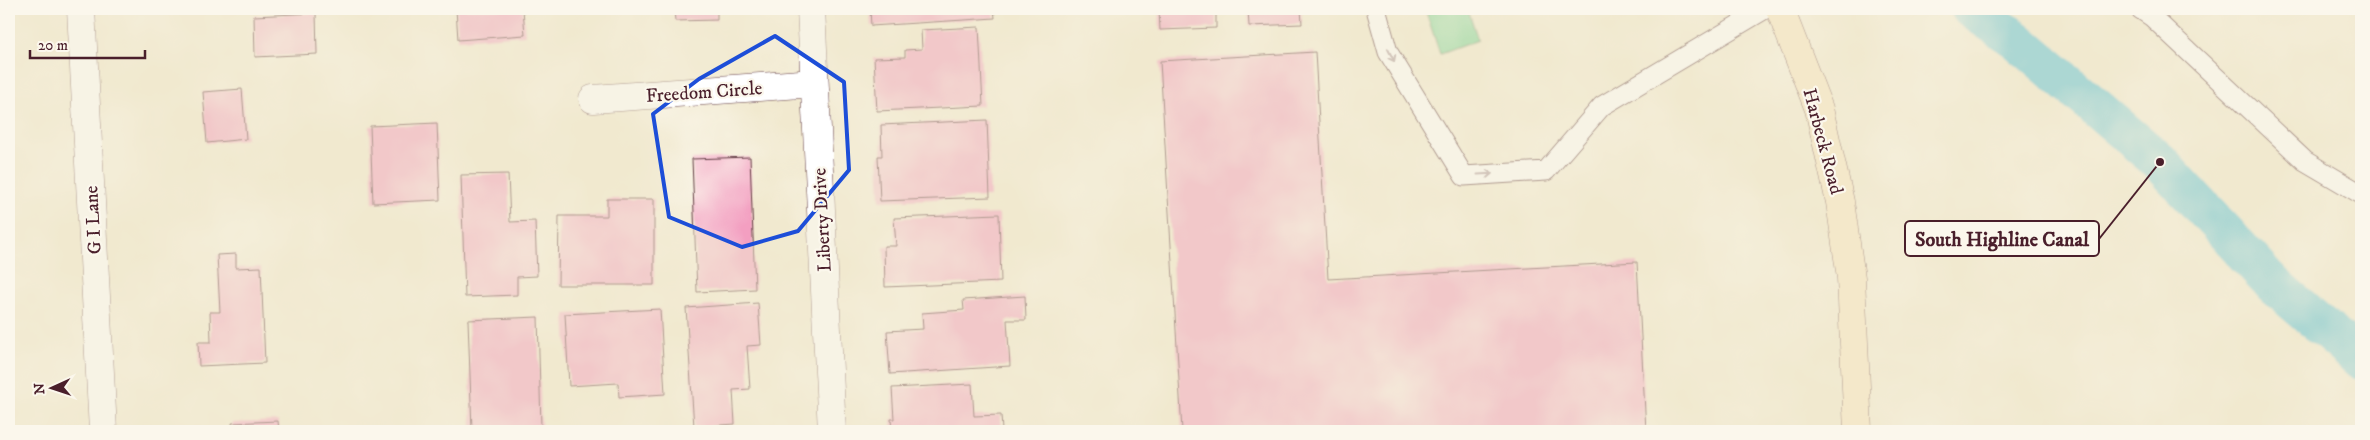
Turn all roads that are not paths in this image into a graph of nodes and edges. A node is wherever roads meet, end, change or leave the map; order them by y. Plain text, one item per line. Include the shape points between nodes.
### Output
1 (81, 9) edge
2 (811, 9) edge
3 (1376, 9) edge
4 (1765, 9) edge
5 (1780, 9) edge
6 (2140, 9) edge
7 (814, 83) junction
8 (593, 99) dead end
9 (2361, 194) edge
10 (103, 431) edge
11 (832, 431) edge
12 (1858, 431) edge

1 - 10 street, G I Lane
2 - 7 street, Liberty Drive
3 -> 4 lane via 1388,52 1464,176 1546,171 1602,106
5 - 12 street, Harbeck Road via 1819,109 1840,202 1851,278
6 - 9 lane via 2306,161
7 - 8 street, Freedom Circle
7 - 11 street, Liberty Drive

